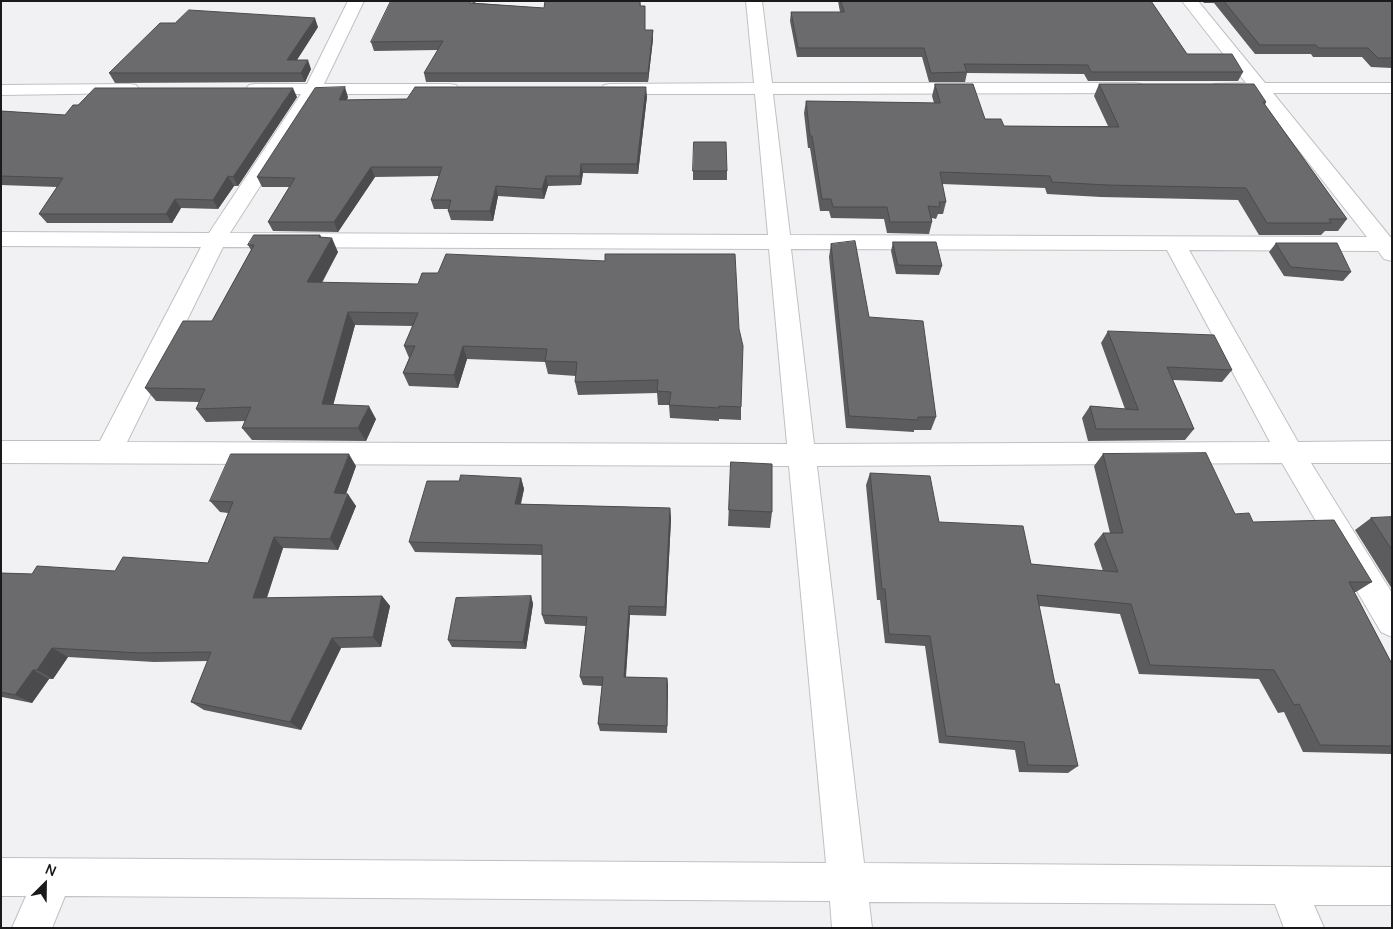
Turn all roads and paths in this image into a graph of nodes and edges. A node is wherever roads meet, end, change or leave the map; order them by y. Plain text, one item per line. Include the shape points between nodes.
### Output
1 (356, 1) edge
2 (754, 1) edge
3 (1190, 1) edge
4 (1151, 88) edge
5 (1200, 88) edge
6 (1260, 88) junction
7 (1392, 88) edge
8 (147, 89) edge
9 (235, 89) edge
10 (313, 89) junction
11 (469, 89) edge
12 (596, 89) edge
13 (763, 89) junction
14 (1, 90) edge
15 (1, 239) edge
16 (215, 240) junction
17 (779, 242) junction
18 (1174, 243) junction
19 (1388, 249) edge
20 (1, 452) edge
21 (108, 452) junction
22 (1392, 452) edge
23 (1290, 453) junction
24 (802, 455) junction
25 (1392, 622) edge
26 (1, 877) edge
27 (54, 877) junction
28 (848, 883) junction
29 (1286, 884) junction
30 (1392, 886) edge
31 (32, 928) edge
32 (852, 928) edge
33 (1304, 928) edge

1 - 10 street
2 - 13 street
3 - 6 street
4 - 13 street
5 - 6 street
6 - 7 street
6 - 19 street
8 - 14 street
9 - 10 street
10 - 11 street
10 - 16 street
12 - 13 street
13 - 17 street
15 - 16 street
16 - 17 street
16 - 21 street
17 - 18 street
17 - 24 street
18 - 19 street
18 - 23 street
20 - 21 street
21 - 24 street
22 - 23 street
23 - 24 street
23 - 25 street
24 - 28 street
26 - 27 street
27 - 28 street
27 - 31 street
28 - 29 street
28 - 32 street
29 - 30 street
29 - 33 street

